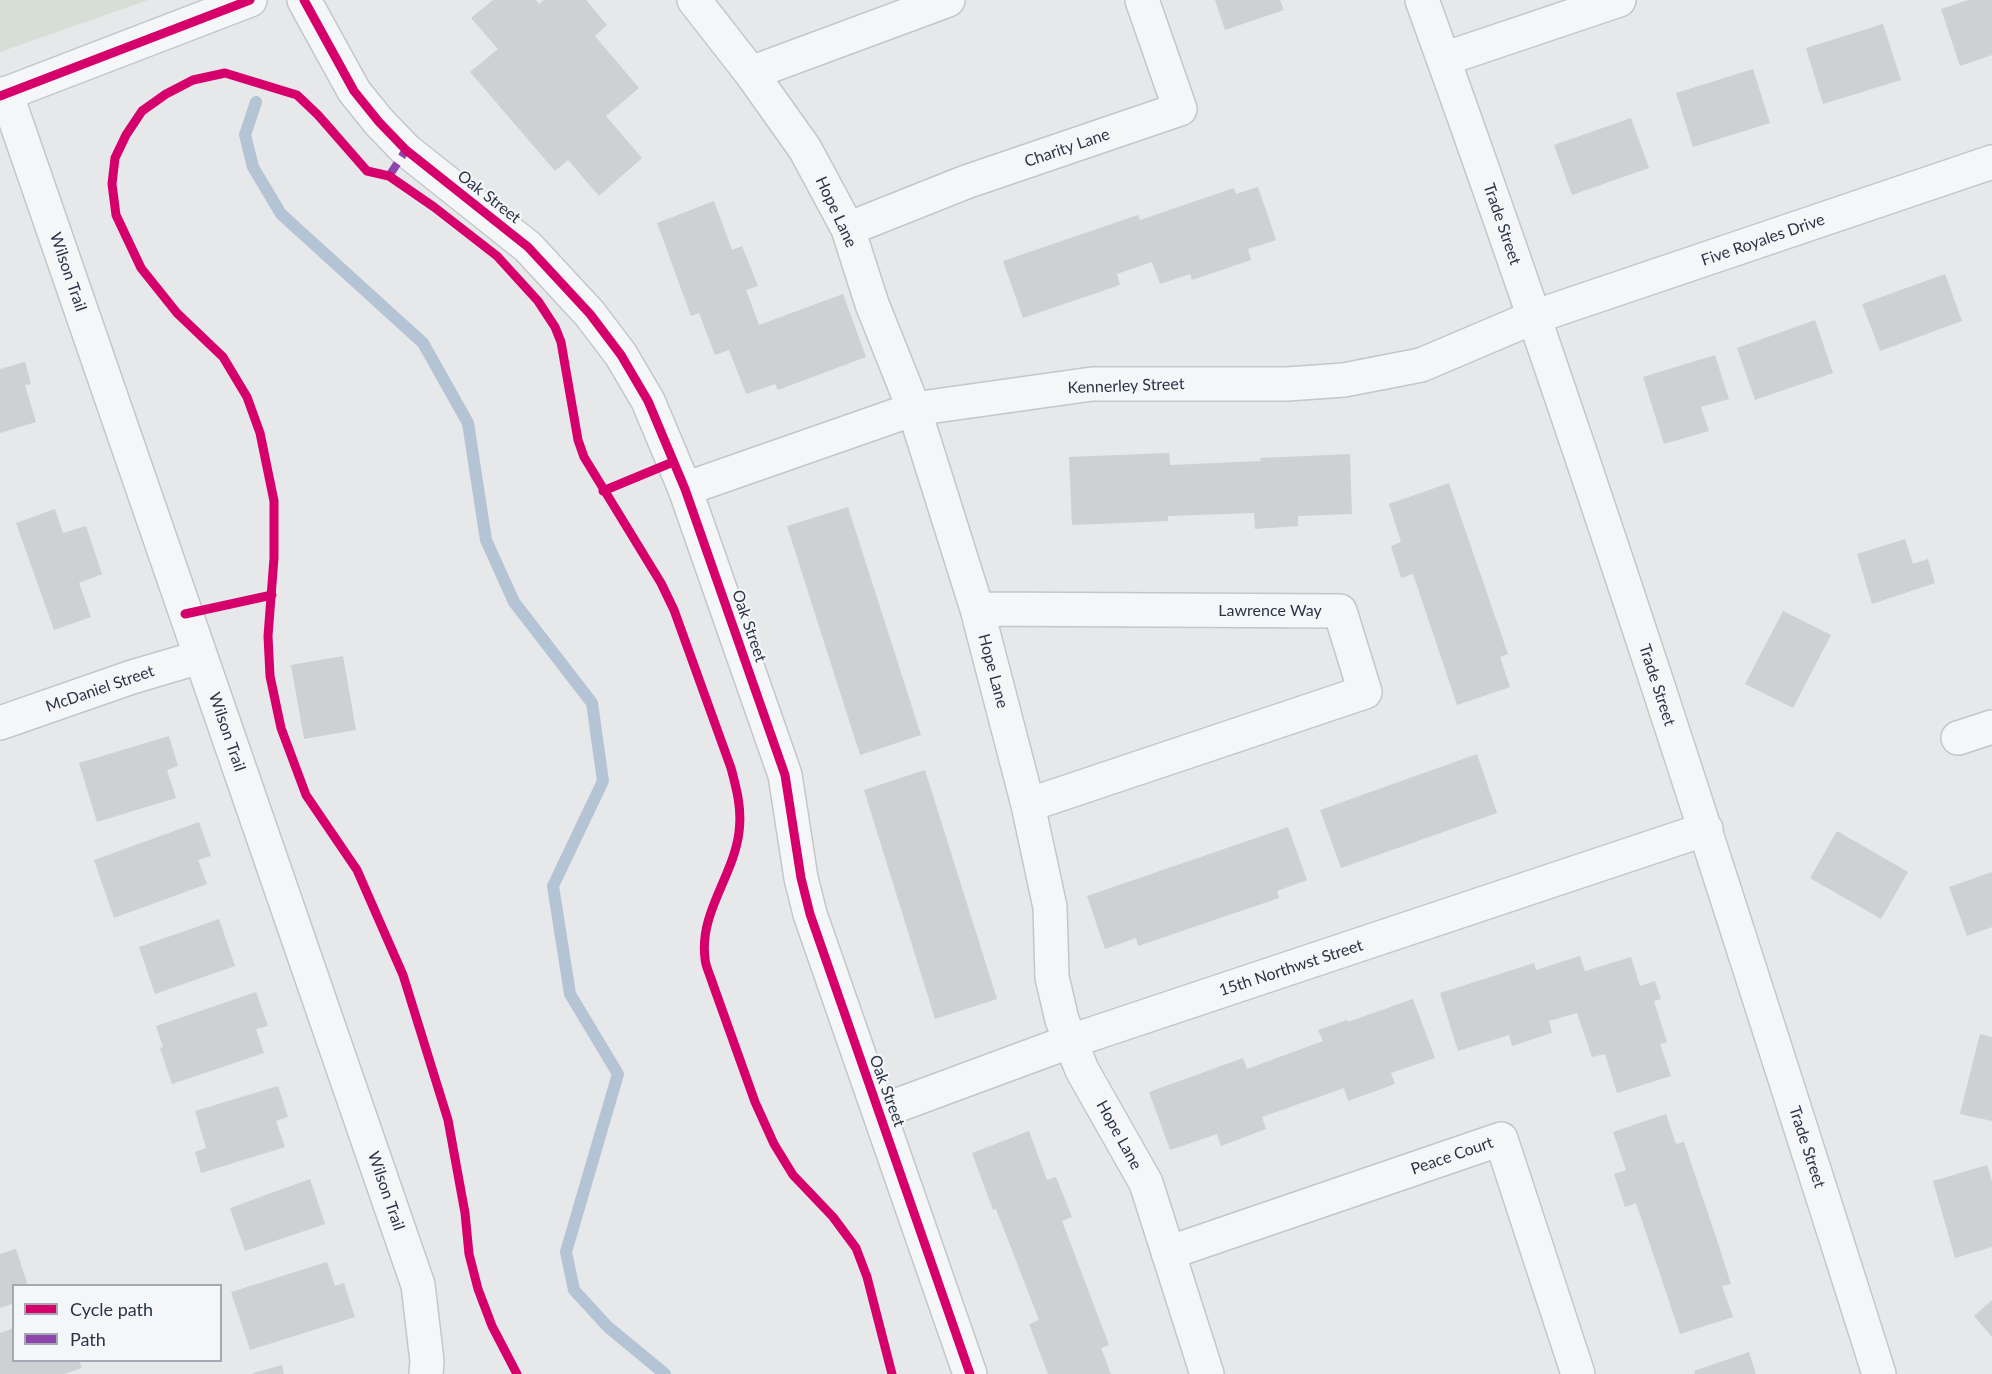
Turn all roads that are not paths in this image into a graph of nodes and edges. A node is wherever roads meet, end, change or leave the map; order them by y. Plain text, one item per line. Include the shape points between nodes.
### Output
1 (250, 0) edge
2 (304, 0) edge
3 (694, 0) edge
4 (948, 0) edge
5 (1142, 0) edge
6 (1422, 0) edge
7 (1619, 0) edge
8 (1444, 59) junction
9 (752, 73) junction
10 (3, 95) edge
11 (1992, 162) edge
12 (848, 229) junction
13 (1534, 317) junction
14 (914, 409) junction
15 (685, 489) junction
16 (977, 609) junction
17 (200, 657) junction
18 (0, 723) edge
19 (1992, 728) edge
20 (1958, 738) dead end
21 (1028, 805) junction
22 (1706, 829) junction
23 (1071, 1041) junction
24 (879, 1112) junction
25 (1168, 1253) junction
26 (426, 1374) edge
27 (970, 1374) edge
28 (1207, 1374) edge
29 (1578, 1374) edge
30 (1879, 1374) edge

1 - 10 street
2 - 15 street, Oak Street via 354,91 379,122 406,150 528,247 596,322 648,401
3 - 9 street, Hope Lane
4 - 9 street
5 - 12 street, Charity Lane via 1180,109 966,182
6 - 8 street, Trade Street
7 - 8 street
8 - 13 street, Trade Street
9 - 12 street, Hope Lane via 805,149
10 - 17 street, Wilson Trail
11 - 13 street, Five Royales Drive
12 - 14 street, Hope Lane via 872,304
13 - 14 street, Kennerley Street via 1421,364 1344,380 1287,384 1092,384
13 - 22 street, Trade Street
14 - 15 street, Kennerley Street
14 - 16 street, Hope Lane
15 - 24 street, Oak Street via 785,775 810,914
16 - 21 street, Hope Lane
16 - 21 street, Lawrence Way via 1340,611 1365,692
17 - 18 street, McDaniel Street
17 - 26 street, Wilson Trail via 418,1285
19 - 20 street
21 - 23 street, Hope Lane via 1050,907 1052,978
22 - 23 street, 15th Northwst Street
22 - 30 street, Trade Street
23 - 24 street, 15th Northwst Street
23 - 25 street, Hope Lane via 1083,1071 1146,1183
24 - 27 street, Oak Street
25 - 28 street, Hope Lane
25 - 29 street, Peace Court via 1501,1139

